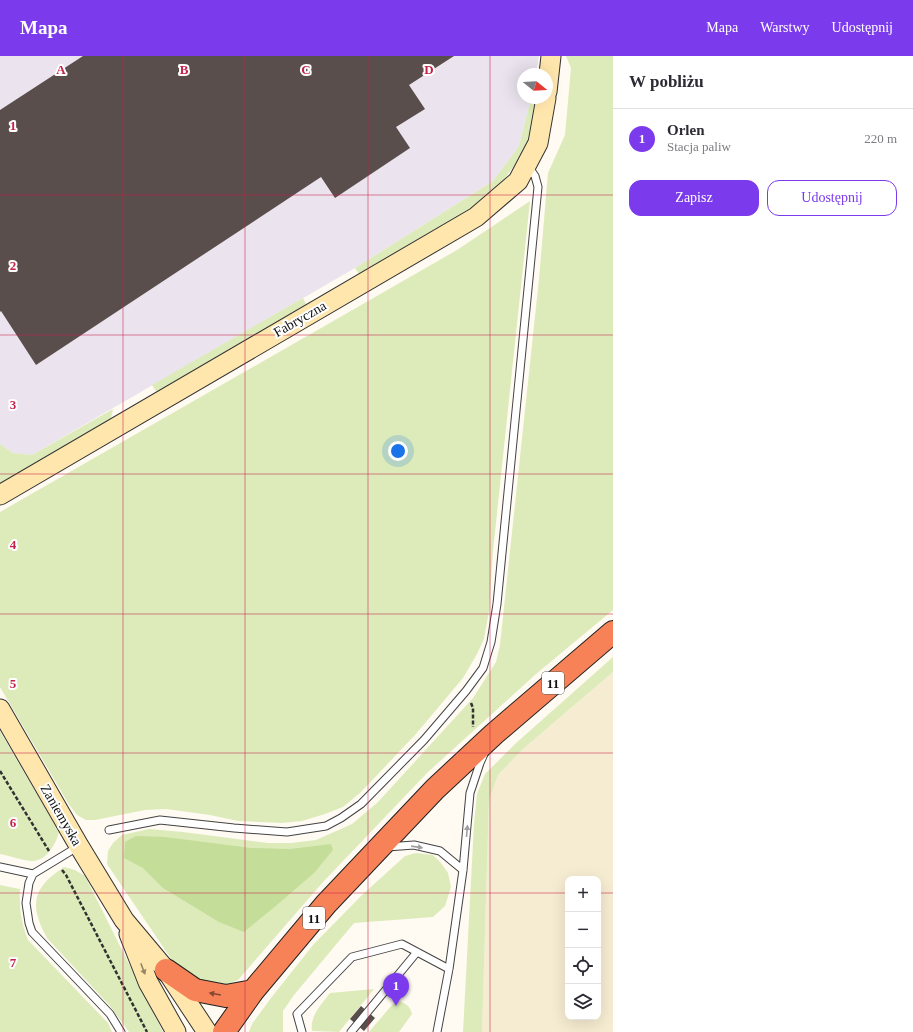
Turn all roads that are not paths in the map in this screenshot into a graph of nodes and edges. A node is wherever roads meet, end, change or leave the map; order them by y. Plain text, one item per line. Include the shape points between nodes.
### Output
1 (551, 56) edge
2 (550, 68) edge
3 (545, 104) edge
4 (527, 164) junction
5 (0, 495) edge
6 (613, 632) edge
7 (0, 709) edge
8 (494, 734) junction
9 (109, 830) dead end
10 (79, 846) junction
11 (378, 848) junction
12 (0, 867) edge
13 (463, 870) junction
14 (32, 874) junction
15 (124, 920) junction
16 (417, 952) junction
17 (449, 969) junction
18 (166, 970) junction
19 (253, 991) junction
20 (121, 1032) edge
21 (176, 1032) edge
22 (207, 1032) edge
23 (224, 1032) edge
24 (302, 1032) edge
25 (351, 1032) edge
26 (437, 1032) edge

1 - 2 street
3 - 4 street, Fabryczna via 538,143
4 - 5 street, Fabryczna via 518,181 476,217
4 - 9 lane via 538,187 497,604 491,642 483,668 424,740 361,804 326,826 287,832 160,820
6 - 8 highway, 11
7 - 10 street, Zaniemyska
8 - 11 highway, 11 via 435,789
13 -> 8 lane via 470,793 480,763
10 - 14 lane
10 - 15 street, Zaniemyska
11 -> 13 lane via 414,845 440,851
11 - 19 highway, 11 via 326,904
12 - 14 lane
13 - 17 lane
14 - 20 lane via 26,903 32,932 110,1014
15 - 18 street, Zaniemyska
15 -> 21 street, Zaniemyska via 148,982
16 - 17 lane
16 - 24 lane via 402,944 352,957 297,1014
16 - 25 lane
17 - 26 lane
19 -> 18 highway via 226,996 195,990
18 - 22 street, Zaniemyska
19 - 23 highway, 11

